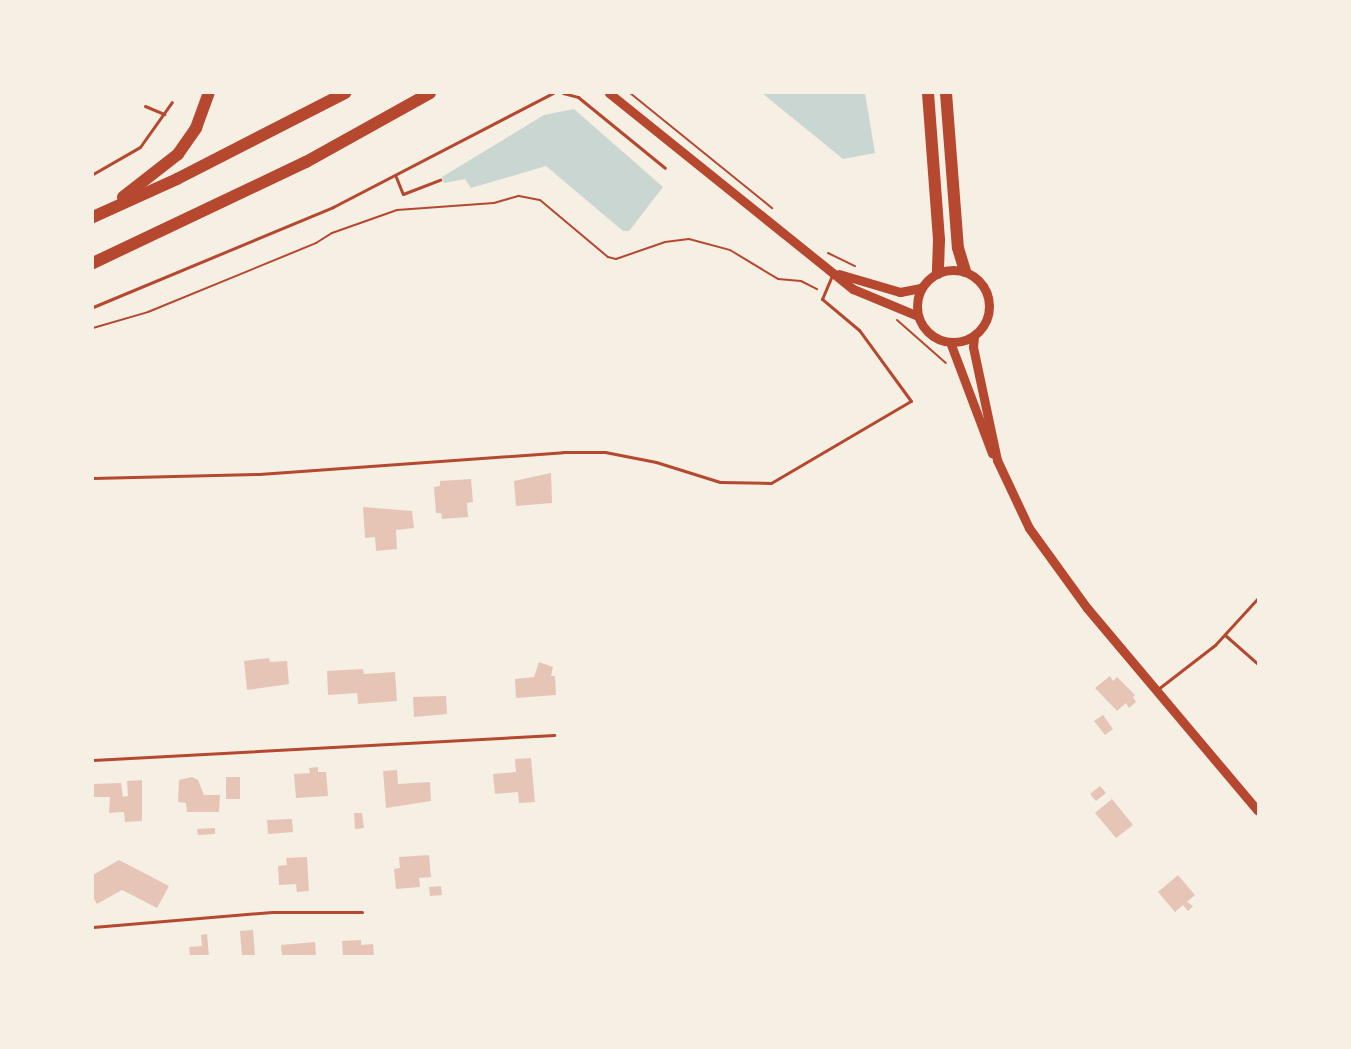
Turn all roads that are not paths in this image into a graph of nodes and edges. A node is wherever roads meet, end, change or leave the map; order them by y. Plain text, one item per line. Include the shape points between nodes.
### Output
1 (209, 93) edge
2 (345, 93) edge
3 (430, 93) edge
4 (553, 93) edge
5 (563, 93) edge
6 (609, 93) edge
7 (928, 93) edge
8 (946, 93) edge
9 (172, 102) dead end
10 (145, 106) dead end
11 (164, 114) junction
12 (665, 168) dead end
13 (93, 174) edge
14 (395, 176) junction
15 (440, 180) dead end
16 (93, 217) edge
17 (93, 263) edge
18 (965, 271) junction
19 (833, 273) junction
20 (938, 273) junction
21 (921, 288) junction
22 (93, 307) edge
23 (918, 316) junction
24 (974, 336) junction
25 (950, 342) junction
26 (997, 460) junction
27 (93, 478) edge
28 (1258, 598) edge
29 (1225, 635) junction
30 (1258, 664) edge
31 (1157, 690) junction
32 (554, 735) dead end
33 (93, 760) edge
34 (1258, 812) edge
35 (362, 912) dead end
36 (93, 927) edge

1 - 16 highway via 196,128 178,153 148,181
2 - 16 highway
3 - 17 highway via 306,162
4 - 14 lane
5 - 12 lane via 578,97
6 - 19 main road
7 - 20 highway
8 - 18 highway via 958,248
9 - 11 lane
10 - 11 lane
11 - 13 lane via 140,147
14 - 15 lane via 403,194
14 - 22 lane via 333,207
18 - 20 main road
18 - 24 main road via 984,285 989,296 987,319
19 - 21 main road via 900,292
19 - 23 main road via 862,294
19 - 27 lane via 822,299 859,330 911,401 771,483 720,482 656,462 605,452 259,474
20 - 21 main road
21 - 23 main road
23 - 25 main road via 931,335
24 - 25 main road
24 - 26 main road
25 - 26 main road via 985,441
26 - 31 main road via 1017,507 1054,566
28 - 29 lane
29 - 30 lane
29 - 31 lane
31 - 34 main road
32 - 33 lane
35 - 36 lane via 272,912

